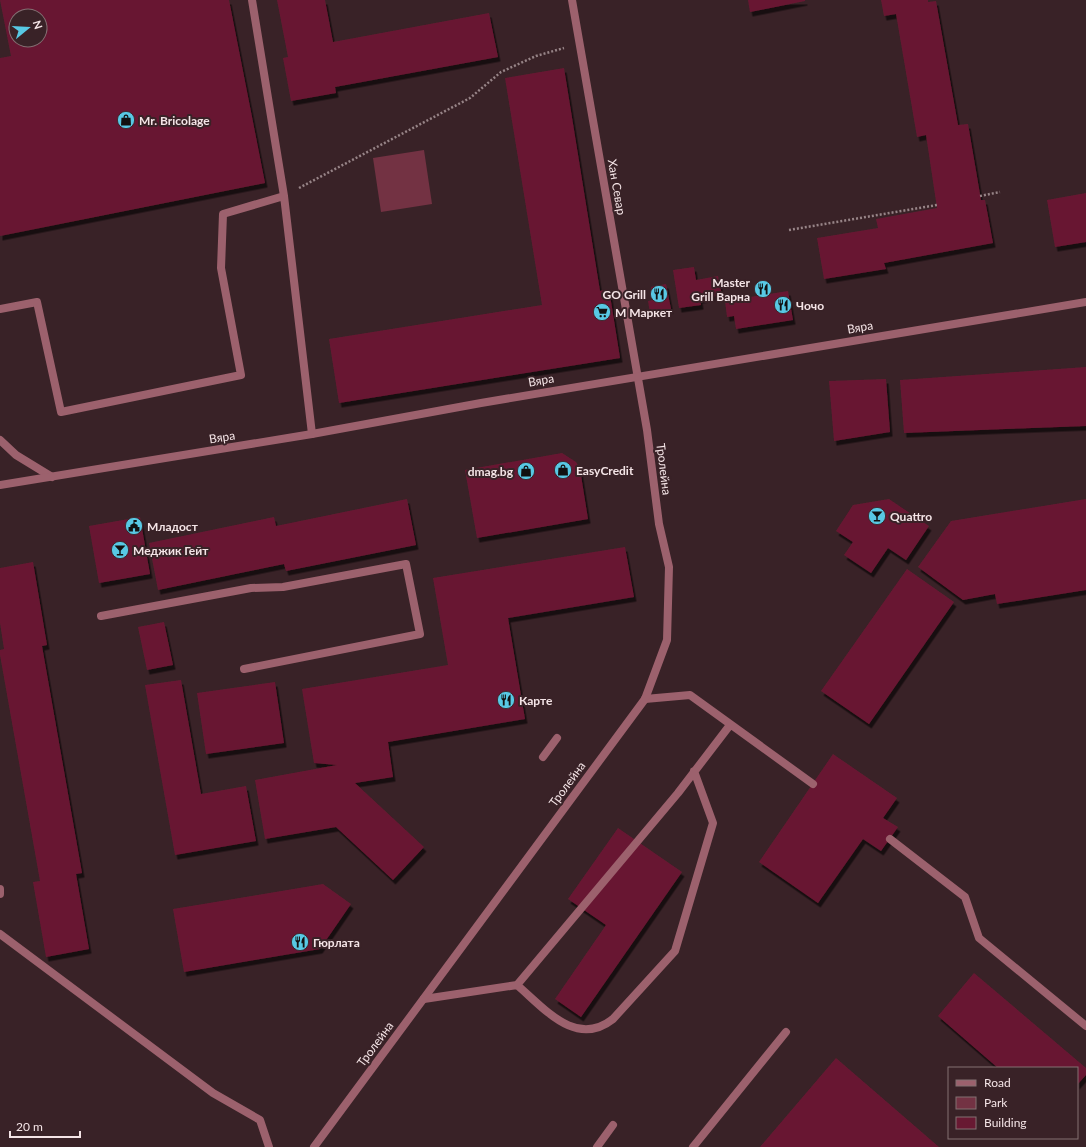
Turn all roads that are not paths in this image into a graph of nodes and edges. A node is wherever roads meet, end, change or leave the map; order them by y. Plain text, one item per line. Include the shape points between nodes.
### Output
1 (252, 0) edge
2 (572, 0) edge
3 (284, 196) junction
4 (1086, 302) edge
5 (0, 309) edge
6 (637, 377) junction
7 (312, 434) junction
8 (0, 440) edge
9 (52, 477) junction
10 (0, 485) edge
11 (102, 616) dead end
12 (244, 669) dead end
13 (645, 699) junction
14 (730, 725) junction
15 (557, 738) dead end
16 (543, 757) dead end
17 (694, 771) junction
18 (813, 784) dead end
19 (890, 839) dead end
20 (0, 889) edge
21 (0, 894) edge
22 (0, 934) edge
23 (517, 985) junction
24 (424, 999) junction
25 (1086, 1026) edge
26 (786, 1032) dead end
27 (613, 1125) dead end
28 (600, 1146) edge
29 (270, 1147) edge
30 (314, 1147) edge
31 (693, 1147) edge

1 - 3 street
2 - 6 street, Хан Севар
3 - 5 street via 223,214 221,268 241,375 61,412 37,302
3 - 7 street
4 - 6 street, Вяра
6 - 7 street, Вяра
6 - 13 street, Тролейна via 668,567 667,640
7 - 9 street, Вяра
8 - 9 street via 16,455
9 - 10 street, Вяра
11 - 12 street via 251,588 283,587 406,564 420,634
13 - 14 street via 690,695
13 - 24 street, Тролейна
14 - 17 street
14 - 18 street
15 - 16 street
17 - 23 street
17 - 23 street via 713,823 675,951 605,1026 594,1030 572,1028
19 - 25 street via 965,897 979,938
20 - 21 street
22 - 29 street via 213,1093 260,1120
23 - 24 street
24 - 30 street, Тролейна
26 - 31 street
27 - 28 street

